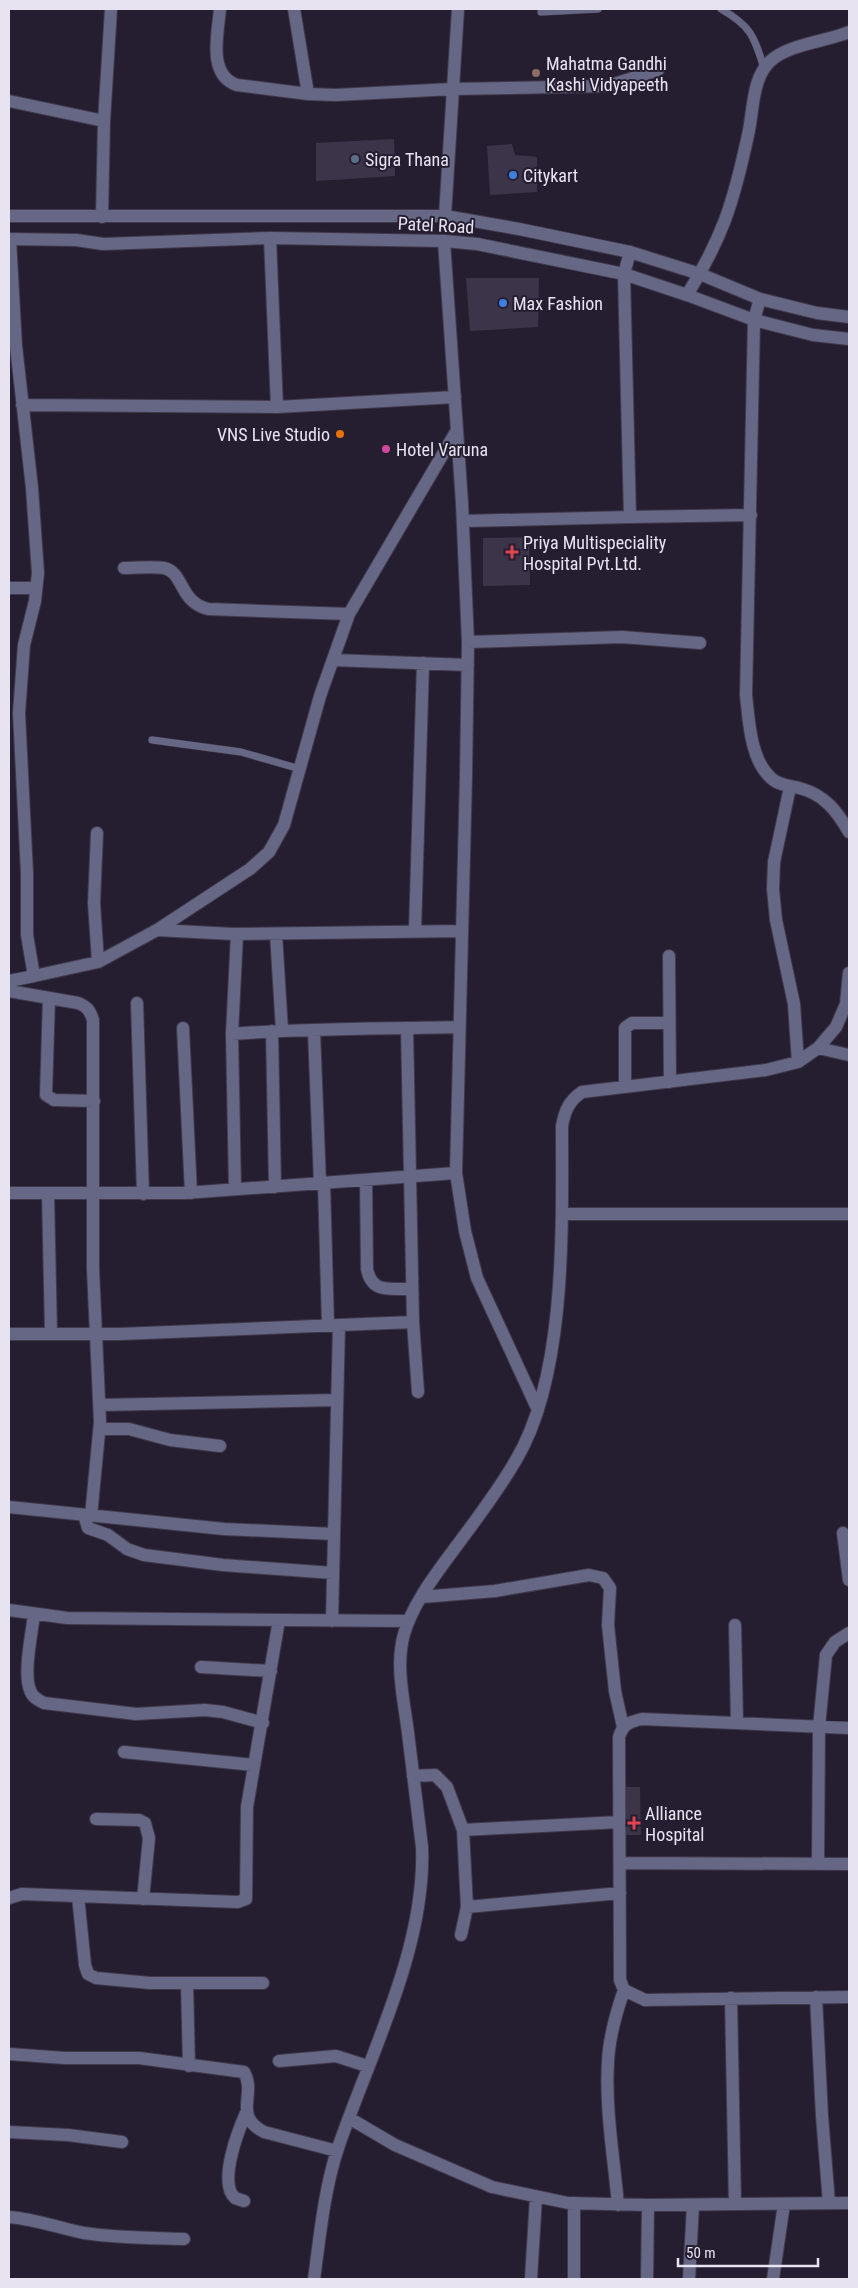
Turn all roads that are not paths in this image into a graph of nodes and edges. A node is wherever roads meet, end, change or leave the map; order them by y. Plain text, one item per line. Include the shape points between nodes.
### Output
1 (111, 9) edge
2 (220, 9) edge
3 (294, 9) edge
4 (458, 9) edge
5 (598, 9) edge
6 (721, 9) edge
7 (541, 12) dead end
8 (849, 32) edge
9 (764, 68) junction
10 (658, 70) dead end
11 (452, 88) junction
12 (308, 94) junction
13 (9, 101) edge
14 (104, 121) junction
15 (9, 216) edge
16 (445, 216) junction
17 (102, 217) junction
18 (270, 238) junction
19 (9, 239) edge
20 (444, 241) junction
21 (630, 252) junction
22 (624, 274) junction
23 (700, 274) junction
24 (11, 286) edge
25 (687, 295) junction
26 (760, 299) junction
27 (849, 317) edge
28 (754, 320) junction
29 (849, 339) edge
30 (455, 397) junction
31 (22, 405) junction
32 (277, 407) junction
33 (457, 430) junction
34 (751, 515) junction
35 (630, 517) junction
36 (463, 521) junction
37 (124, 568) dead end
38 (9, 588) edge
39 (36, 588) junction
40 (349, 614) junction
41 (468, 642) junction
42 (700, 643) dead end
43 (333, 660) junction
44 (423, 663) junction
45 (468, 665) junction
46 (14, 687) edge
47 (152, 740) dead end
48 (300, 768) junction
49 (790, 787) junction
50 (849, 832) edge
51 (97, 833) dead end
52 (157, 930) junction
53 (416, 931) junction
54 (462, 931) junction
55 (237, 934) junction
56 (276, 934) junction
57 (669, 956) dead end
58 (98, 962) junction
59 (849, 973) edge
60 (34, 976) junction
61 (9, 981) edge
62 (9, 991) edge
63 (49, 998) junction
64 (137, 1003) dead end
65 (669, 1023) junction
66 (459, 1027) junction
67 (183, 1028) dead end
68 (407, 1028) junction
69 (277, 1030) junction
70 (314, 1031) junction
71 (232, 1034) junction
72 (818, 1048) junction
73 (849, 1055) edge
74 (798, 1062) junction
75 (670, 1082) junction
76 (625, 1087) junction
77 (94, 1101) junction
78 (456, 1173) junction
79 (408, 1177) junction
80 (366, 1180) junction
81 (322, 1183) junction
82 (274, 1187) junction
83 (235, 1190) junction
84 (9, 1193) edge
85 (191, 1193) junction
86 (48, 1194) junction
87 (95, 1194) junction
88 (143, 1194) junction
89 (562, 1214) junction
90 (849, 1214) edge
91 (412, 1289) junction
92 (413, 1322) junction
93 (334, 1325) junction
94 (51, 1333) junction
95 (10, 1334) edge
96 (97, 1334) junction
97 (418, 1392) dead end
98 (337, 1400) junction
99 (100, 1405) junction
100 (538, 1410) junction
101 (100, 1429) junction
102 (220, 1446) dead end
103 (9, 1507) edge
104 (88, 1516) junction
105 (843, 1533) dead end
106 (334, 1534) junction
107 (333, 1573) junction
108 (849, 1580) edge
109 (422, 1597) junction
110 (9, 1610) edge
111 (34, 1614) junction
112 (279, 1620) junction
113 (332, 1621) junction
114 (409, 1621) junction
115 (735, 1625) dead end
116 (849, 1633) edge
117 (201, 1667) dead end
118 (271, 1671) junction
119 (262, 1723) junction
120 (737, 1723) junction
121 (622, 1727) junction
122 (820, 1727) junction
123 (849, 1728) edge
124 (124, 1752) dead end
125 (254, 1765) junction
126 (413, 1776) junction
127 (96, 1819) dead end
128 (620, 1822) junction
129 (463, 1830) junction
130 (620, 1862) junction
131 (818, 1864) junction
132 (849, 1864) edge
133 (620, 1893) junction
134 (78, 1896) junction
135 (9, 1898) edge
136 (143, 1899) junction
137 (466, 1906) junction
138 (461, 1935) dead end
139 (187, 1983) junction
140 (263, 1983) dead end
141 (624, 1990) junction
142 (816, 1997) junction
143 (849, 1997) edge
144 (731, 1998) junction
145 (9, 2054) edge
146 (279, 2060) dead end
147 (189, 2066) junction
148 (367, 2066) junction
149 (246, 2113) junction
150 (349, 2118) junction
151 (9, 2132) edge
152 (122, 2142) dead end
153 (337, 2151) junction
154 (536, 2197) junction
155 (244, 2201) dead end
156 (574, 2203) junction
157 (829, 2203) junction
158 (849, 2203) edge
159 (735, 2204) junction
160 (784, 2204) junction
161 (618, 2205) junction
162 (648, 2205) junction
163 (693, 2205) junction
164 (9, 2217) edge
165 (184, 2240) dead end
166 (314, 2279) edge
167 (531, 2279) edge
168 (574, 2279) edge
169 (647, 2279) edge
170 (689, 2279) edge
171 (773, 2279) edge

1 - 14 street
2 - 12 street via 217,61 227,82
3 - 12 street
4 - 11 street
5 - 7 lane
6 - 9 lane via 739,19 754,37
8 - 9 street via 786,52
9 - 23 street via 756,85 749,134 726,219
10 - 11 street via 608,86
11 - 12 street
11 - 16 street
13 - 14 street
14 - 17 street
15 - 17 street, Patel Road
16 - 17 street, Patel Road
16 - 21 street, Patel Road
18 - 19 street, Patel Road via 103,244 76,240
18 - 20 street, Patel Road
18 - 32 street
19 - 24 street
20 - 22 street, Patel Road via 515,251
20 - 30 street
21 - 22 street
21 - 23 street, Patel Road
22 - 25 street, Patel Road
22 - 35 street
23 - 25 street
23 - 26 street, Patel Road
24 - 31 street
25 - 28 street, Patel Road
26 - 27 street, Patel Road
26 - 28 street
28 - 29 street, Patel Road via 813,335
28 - 34 street
30 - 32 street
30 - 33 street
31 - 32 street
31 - 39 street via 32,488
33 - 36 street
33 - 40 street
34 - 35 street
34 - 49 street via 746,695 750,734 761,766 771,779
35 - 36 street
36 - 41 street
37 - 40 street via 165,568 177,578 192,603 208,609
38 - 39 street
39 - 46 street
40 - 43 street
41 - 42 street via 622,637
41 - 45 street
43 - 44 street
43 - 48 street
44 - 45 street
44 - 53 street
45 - 54 street
46 - 60 street via 27,873 27,935
47 - 48 lane via 241,752
48 - 52 street via 284,825 269,852 250,870
49 - 50 street via 809,792 828,803
49 - 74 street via 774,862 773,889 776,920 794,1004
51 - 58 street via 94,903
52 - 55 street
52 - 58 street
53 - 54 street
53 - 56 street
54 - 66 street
55 - 56 street
55 - 71 street
56 - 69 street
57 - 65 street
58 - 60 street
59 - 72 street via 846,1004 836,1027
60 - 61 street
62 - 63 street
63 - 77 street via 78,1003 91,1012
63 - 77 street via 46,1095 54,1100
64 - 88 street
65 - 75 street
65 - 76 street via 632,1023 625,1028
66 - 68 street
66 - 78 street
67 - 85 street
68 - 70 street
68 - 79 street
69 - 70 street
69 - 71 street
69 - 82 street
70 - 81 street
71 - 83 street
72 - 73 street
72 - 74 street
74 - 75 street via 766,1070
75 - 76 street
76 - 89 street via 582,1092 570,1100 562,1126
77 - 87 street
78 - 79 street
78 - 100 street via 477,1278
79 - 80 street
79 - 91 street
80 - 81 street
80 - 91 street via 369,1279 380,1288
81 - 82 street
81 - 93 street
82 - 83 street
83 - 85 street
84 - 86 street
85 - 88 street
86 - 87 street
86 - 94 street
87 - 88 street
87 - 96 street via 93,1269
89 - 90 street
89 - 100 street via 554,1334
91 - 92 street
92 - 93 street
92 - 97 street
93 - 96 street
93 - 98 street
94 - 95 street
94 - 96 street
96 - 99 street
98 - 99 street
98 - 106 street
99 - 101 street
100 - 109 street via 517,1459
101 - 102 street via 129,1429 170,1440
101 - 104 street
103 - 104 street
104 - 106 street via 224,1529
104 - 107 street via 86,1526 90,1530 108,1535 134,1552 223,1565
105 - 108 street
106 - 107 street
107 - 113 street
109 - 114 street
109 - 121 street via 504,1590 589,1575 603,1578 610,1588 608,1625
110 - 111 street
111 - 112 street via 67,1618
111 - 119 street via 28,1679 35,1699 44,1703 136,1714 205,1710
112 - 113 street
112 - 118 street
113 - 114 street
114 - 126 street via 401,1647 400,1674
115 - 120 street
116 - 122 street via 835,1642 826,1656
117 - 118 street
118 - 119 street
119 - 125 street
120 - 121 street via 642,1719
120 - 122 street
121 - 128 street via 619,1737
122 - 123 street
122 - 131 street
124 - 125 street
125 - 136 street via 248,1807 246,1899 238,1902
126 - 129 street via 435,1775 447,1786
126 - 148 street via 422,1847 421,1899 400,1976
127 - 136 street via 139,1820 145,1823 149,1838
128 - 129 street
128 - 130 street
129 - 137 street
130 - 131 street
130 - 133 street
131 - 132 street
133 - 137 street
133 - 141 street via 620,1980
134 - 135 street via 22,1894
134 - 136 street
134 - 139 street via 88,1974 108,1980
137 - 138 street
139 - 140 street
139 - 147 street
141 - 144 street via 645,2000
141 - 161 street via 610,2042 607,2085
142 - 143 street
142 - 144 street
142 - 157 street
144 - 159 street
145 - 147 street via 139,2058
146 - 148 street via 336,2056
147 - 149 street via 244,2072
148 - 150 street
149 - 153 street via 250,2122 264,2132
149 - 155 street via 232,2152 229,2188 235,2198
150 - 153 street
150 - 154 street via 434,2163 492,2187
151 - 152 street
153 - 166 street
154 - 156 street
154 - 167 street
156 - 161 street
156 - 168 street
157 - 158 street
157 - 160 street
159 - 160 street
159 - 163 street
160 - 171 street
161 - 162 street
162 - 163 street
162 - 169 street
163 - 170 street
164 - 165 street via 107,2236

